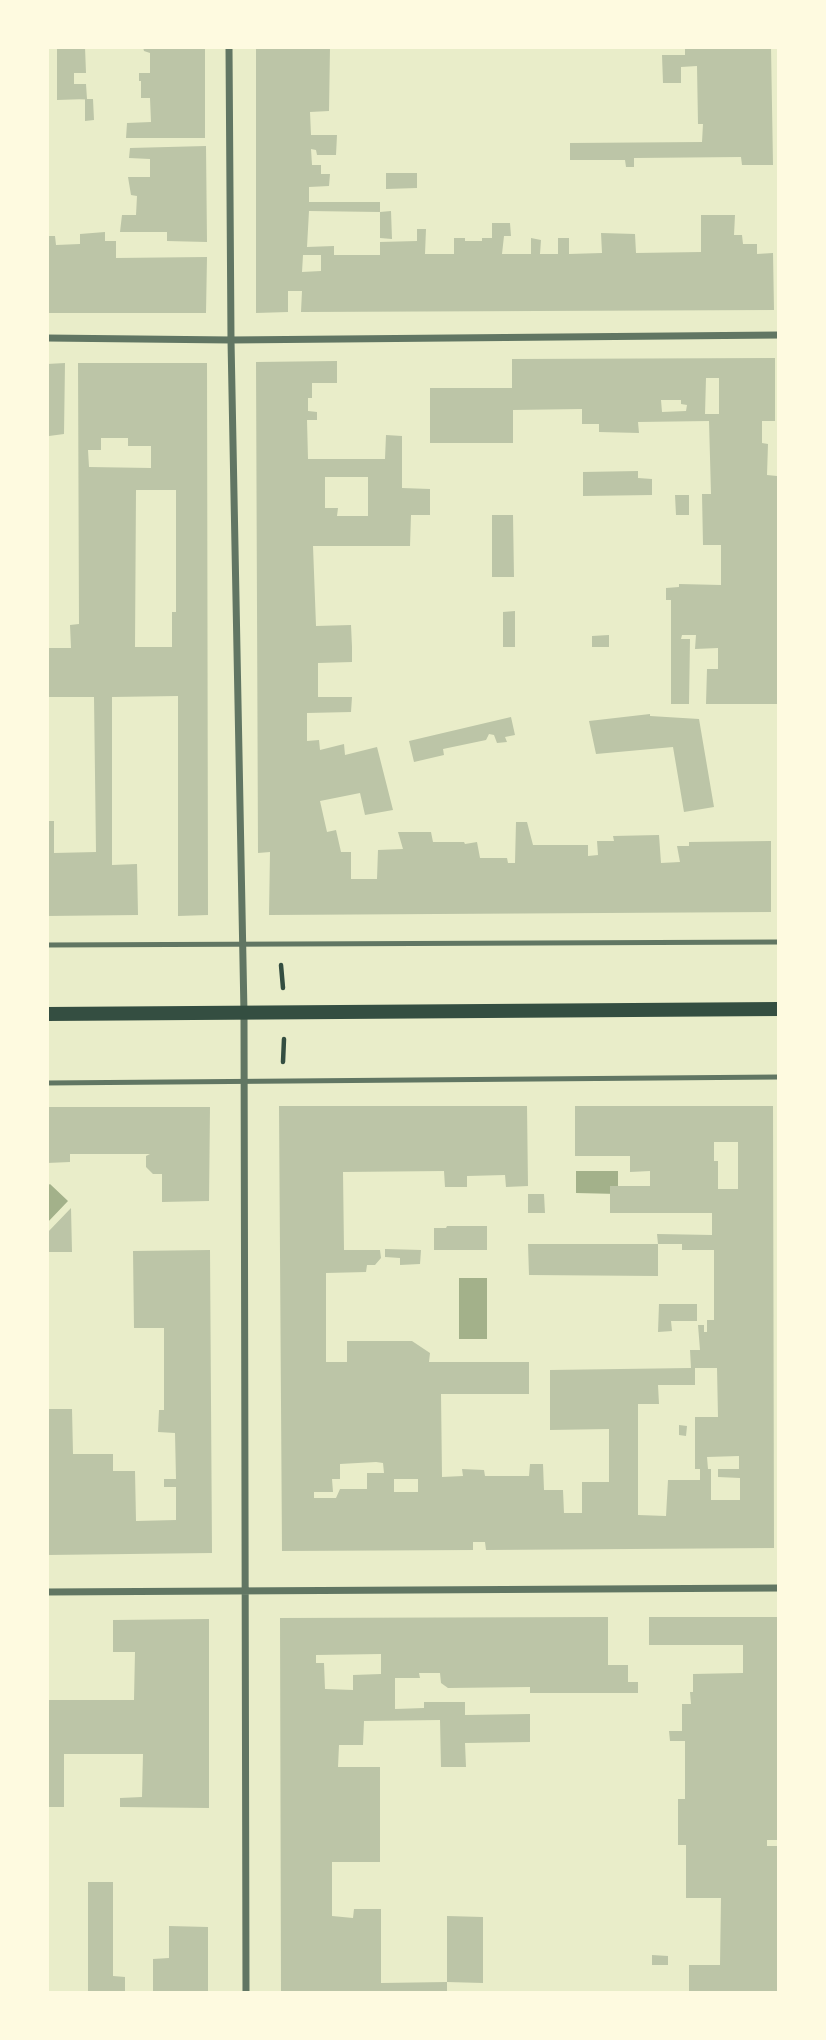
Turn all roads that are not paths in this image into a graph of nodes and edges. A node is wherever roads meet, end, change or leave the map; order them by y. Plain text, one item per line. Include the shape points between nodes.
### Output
1 (229, 47) edge
2 (779, 335) edge
3 (47, 338) edge
4 (231, 340) junction
5 (779, 942) edge
6 (242, 944) junction
7 (47, 945) edge
8 (779, 1009) edge
9 (244, 1013) junction
10 (47, 1014) edge
11 (779, 1077) edge
12 (243, 1082) junction
13 (47, 1083) edge
14 (779, 1588) edge
15 (246, 1591) junction
16 (47, 1592) edge
17 (246, 1993) edge

1 - 4 street
2 - 4 street
3 - 4 street
4 - 6 street
5 - 6 lane
6 - 7 lane
6 - 9 street
8 - 9 main road
9 - 10 main road
9 - 12 street
11 - 12 lane
12 - 13 lane
12 - 15 street
14 - 15 street
15 - 16 street
15 - 17 street

